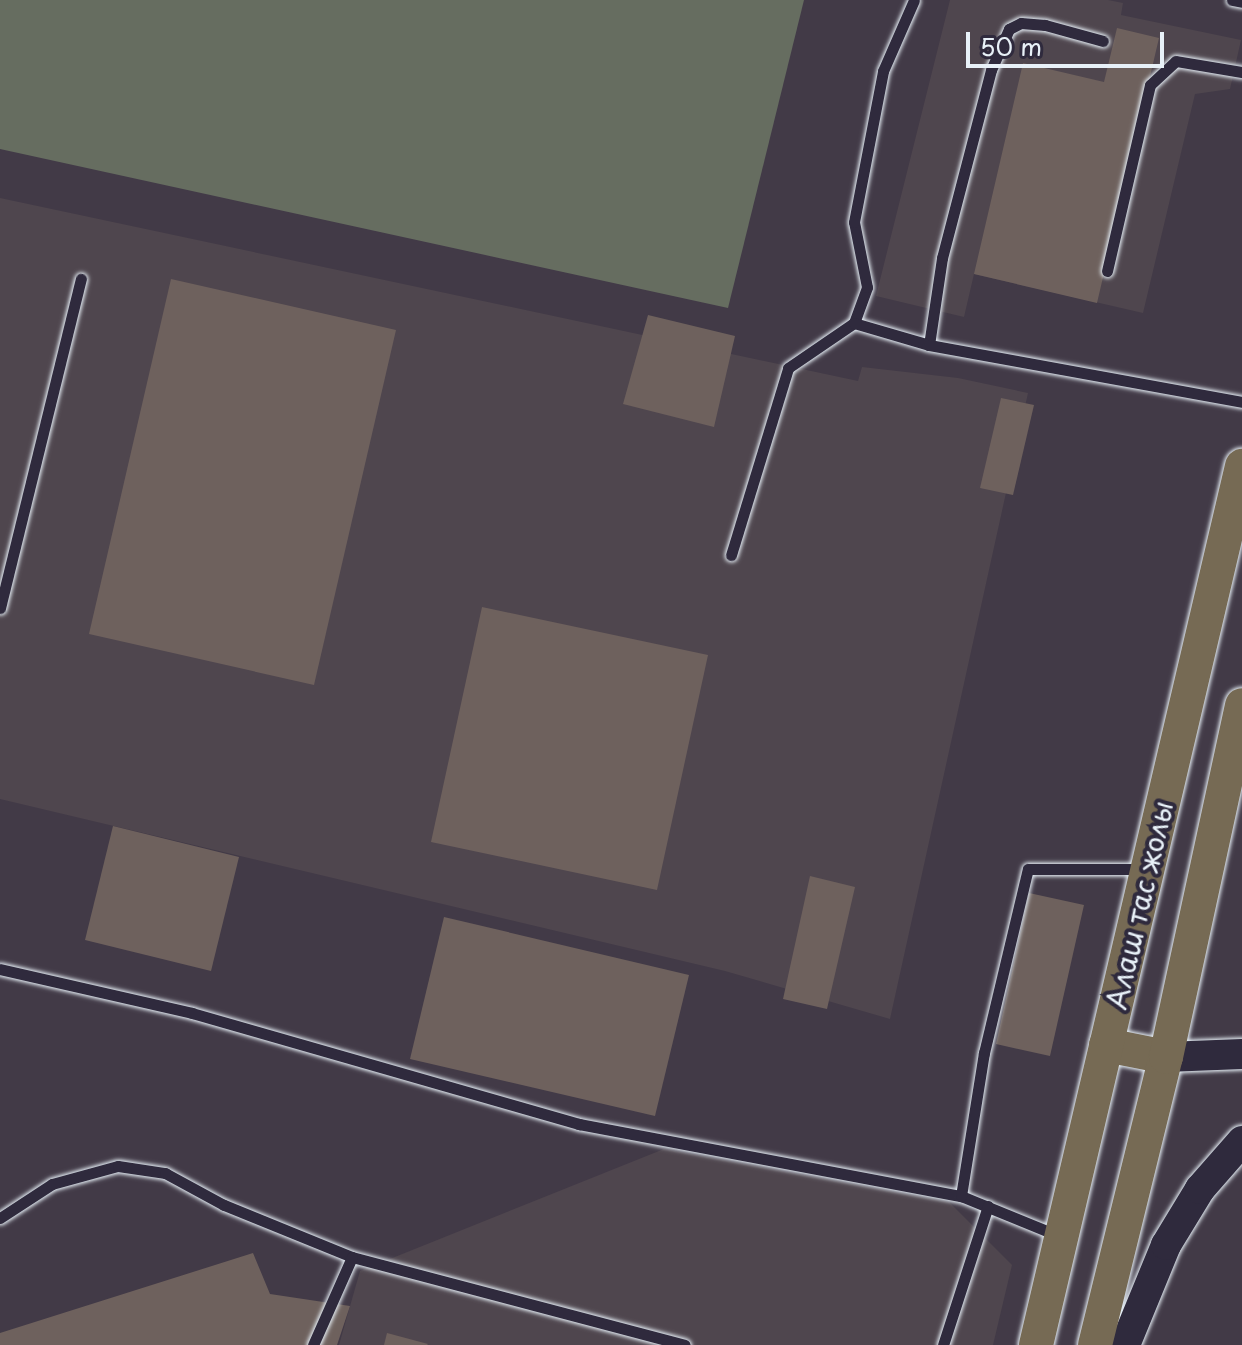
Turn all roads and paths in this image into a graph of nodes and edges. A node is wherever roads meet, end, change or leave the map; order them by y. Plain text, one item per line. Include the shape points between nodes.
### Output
1 (914, 0) edge
2 (1232, 0) edge
3 (1242, 2) edge
4 (1103, 41) dead end
5 (1242, 72) edge
6 (1107, 271) dead end
7 (81, 279) dead end
8 (854, 323) junction
9 (929, 345) junction
10 (1242, 402) edge
11 (1242, 466) edge
12 (731, 555) dead end
13 (0, 608) edge
14 (1242, 705) edge
15 (1147, 869) junction
16 (0, 969) edge
17 (1106, 1045) junction
18 (1242, 1054) edge
19 (1166, 1057) junction
20 (1242, 1141) edge
21 (961, 1196) junction
22 (988, 1206) junction
23 (0, 1218) edge
24 (1060, 1237) junction
25 (352, 1257) junction
26 (317, 1331) junction
27 (300, 1345) edge
28 (313, 1345) edge
29 (685, 1345) edge
30 (943, 1345) edge
31 (1036, 1345) edge
32 (1095, 1345) edge
33 (1125, 1345) edge

1 - 8 lane via 883,71 854,222 867,287
2 - 3 lane
4 - 9 lane via 1045,25 1021,23 1009,29 991,70 942,258
5 - 6 lane via 1176,61 1150,85
7 - 13 lane
8 - 9 lane
8 - 12 lane via 788,368
9 - 10 lane
11 - 15 main road, Алаш тас жолы
14 - 19 main road, Алаш тас жолы
15 - 17 main road, Алаш тас жолы
15 - 21 lane via 1028,869 984,1053
16 - 21 lane via 192,1013 579,1124
17 - 19 main road
17 - 24 main road, Алаш тас жолы
18 - 19 main road
19 - 32 main road, Алаш тас жолы
20 - 33 main road via 1200,1189 1171,1235
21 - 22 lane
22 - 24 lane
22 - 30 lane
23 - 25 lane via 52,1184 118,1166 165,1173 224,1205
24 - 31 main road, Алаш тас жолы
25 - 26 lane
25 - 29 lane
26 - 27 lane
26 - 28 lane

